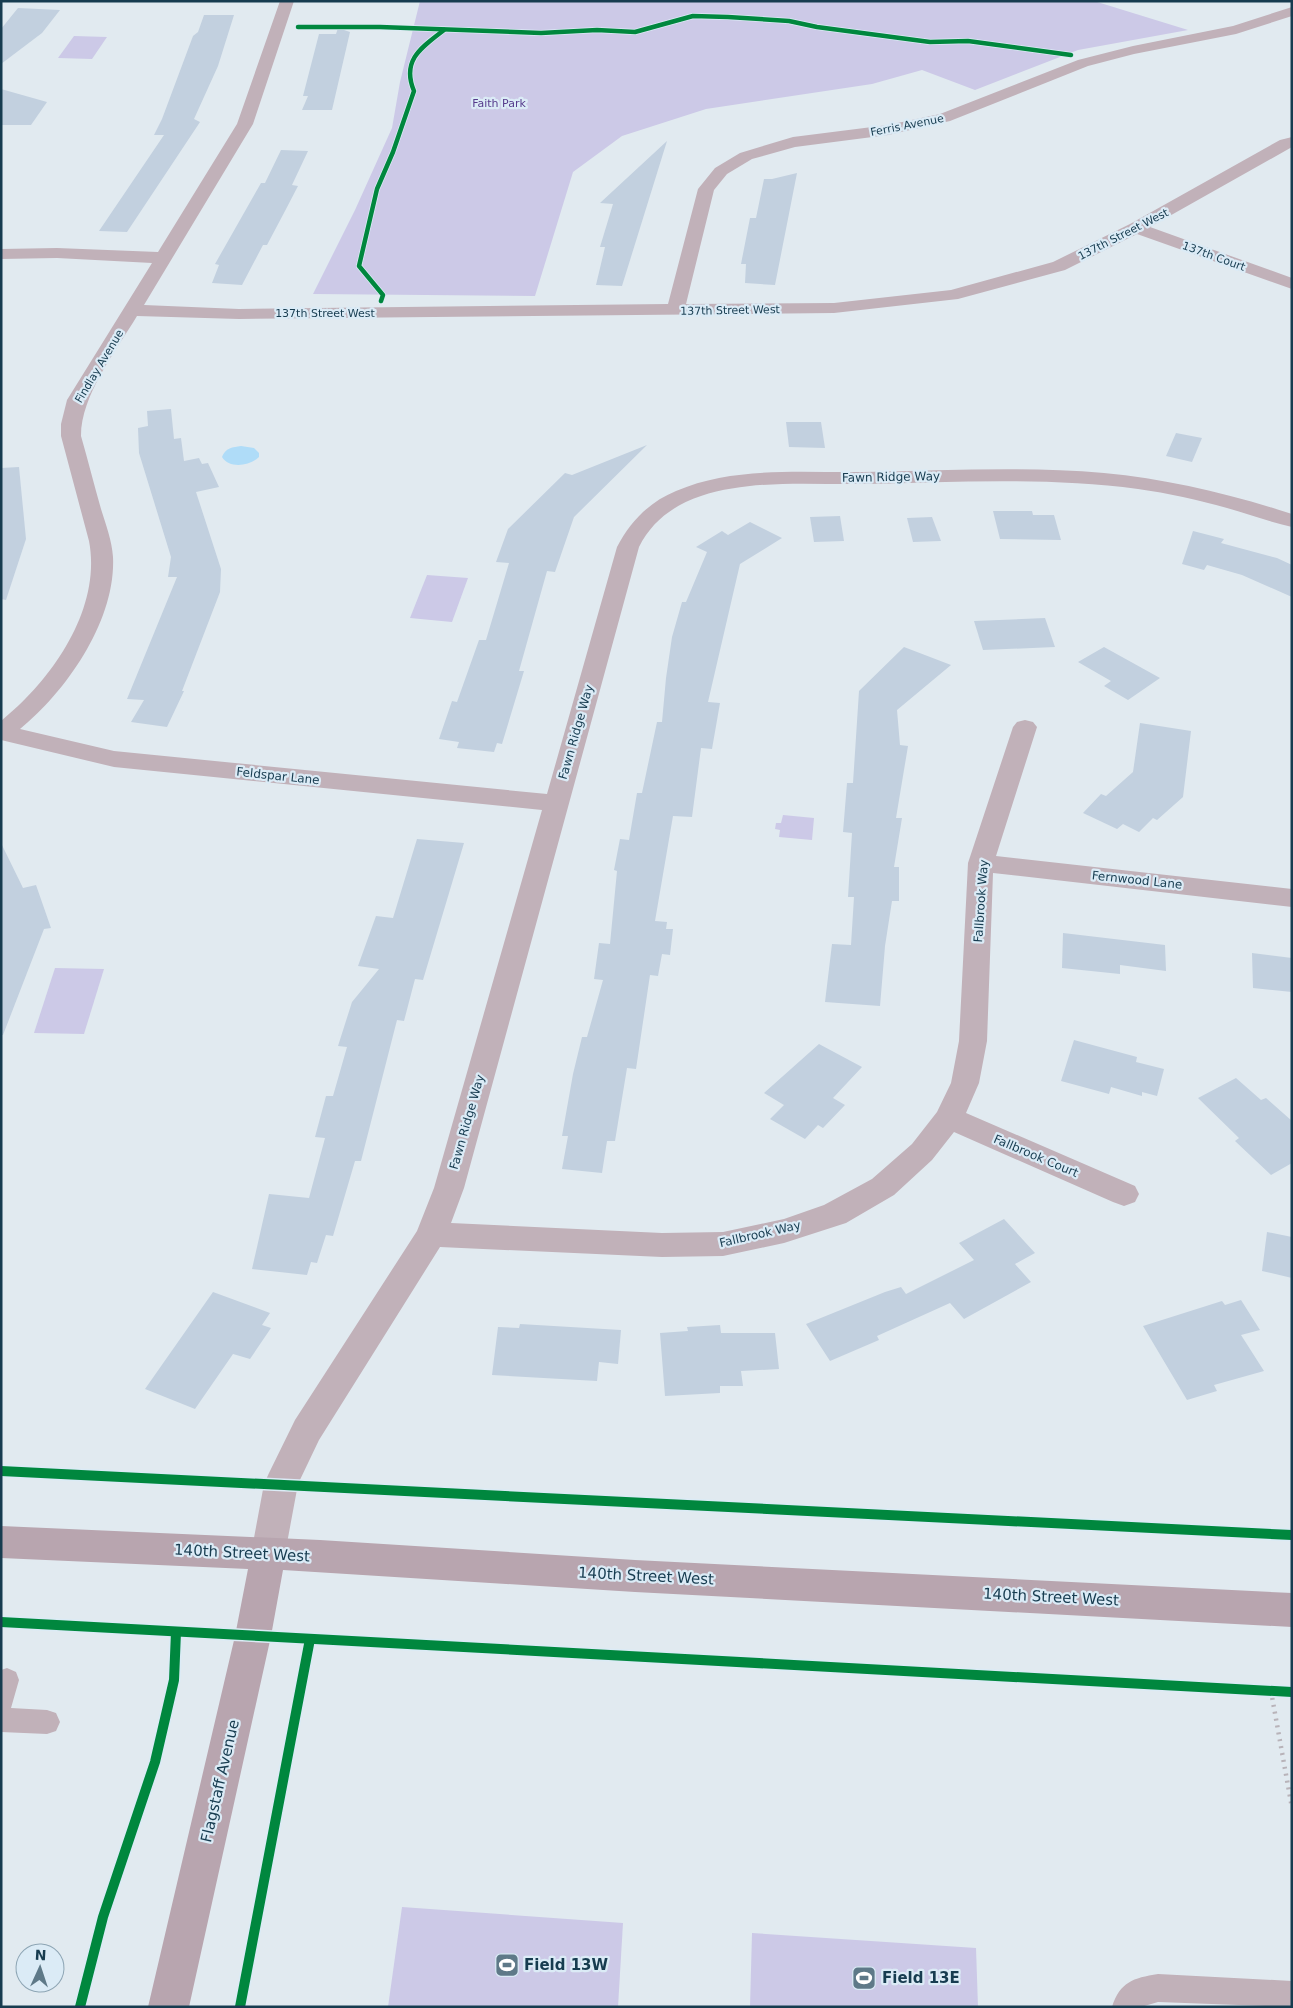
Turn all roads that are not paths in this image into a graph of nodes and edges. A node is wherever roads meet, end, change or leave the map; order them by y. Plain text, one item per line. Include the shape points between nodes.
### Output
1 (287, 1) edge
2 (1273, 1) edge
3 (1292, 7) edge
4 (1292, 11) edge
5 (1292, 142) edge
6 (1136, 228) junction
7 (1, 254) edge
8 (164, 258) junction
9 (1292, 284) edge
10 (133, 310) junction
11 (675, 311) junction
12 (1292, 521) edge
13 (1025, 727) dead end
14 (2, 732) edge
15 (556, 803) junction
16 (981, 863) junction
17 (1292, 898) edge
18 (948, 1118) junction
19 (1124, 1194) dead end
20 (431, 1234) junction
21 (1, 1542) edge
22 (268, 1554) junction
23 (1292, 1610) edge
24 (1, 1720) edge
25 (47, 1722) dead end
26 (1292, 1995) edge
27 (168, 2007) edge
28 (1126, 2007) edge

1 - 8 street, Findlay Avenue via 245,124
2 - 3 street
4 - 11 street, Ferris Avenue via 1236,30 1084,63 944,118 888,130 793,142 746,156 721,171 706,189
5 - 6 street, 137th Street West
6 - 9 street, 137th Court
6 - 11 street, 137th Street West via 1059,266 952,295 834,308
7 - 8 street
8 - 10 street, Findlay Avenue
10 - 11 street, 137th Street West via 239,314
10 - 14 street, Findlay Avenue via 77,400 71,424 71,436 101,546 102,568 95,605 60,672
12 - 15 street, Fawn Ridge Way via 1226,500 1175,489 1052,475 740,481 694,491 658,509 634,533
13 - 16 street, Fallbrook Way
14 - 15 street, Feldspar Lane via 114,759
15 - 20 street, Fawn Ridge Way via 448,1188
16 - 17 street, Fernwood Lane
16 - 18 street, Fallbrook Way via 973,1041 965,1082
18 - 19 street, Fallbrook Court
18 - 20 street, Fallbrook Way via 922,1152 883,1187 835,1214 784,1231 723,1244 662,1246
20 - 22 street, Fawn Ridge Way via 292,1458 281,1484
21 - 22 street, 140th Street West
22 - 23 street, 140th Street West
22 - 27 street, Flagstaff Avenue via 253,1636
24 - 25 lane
26 - 28 lane via 1158,1988 1138,1991

